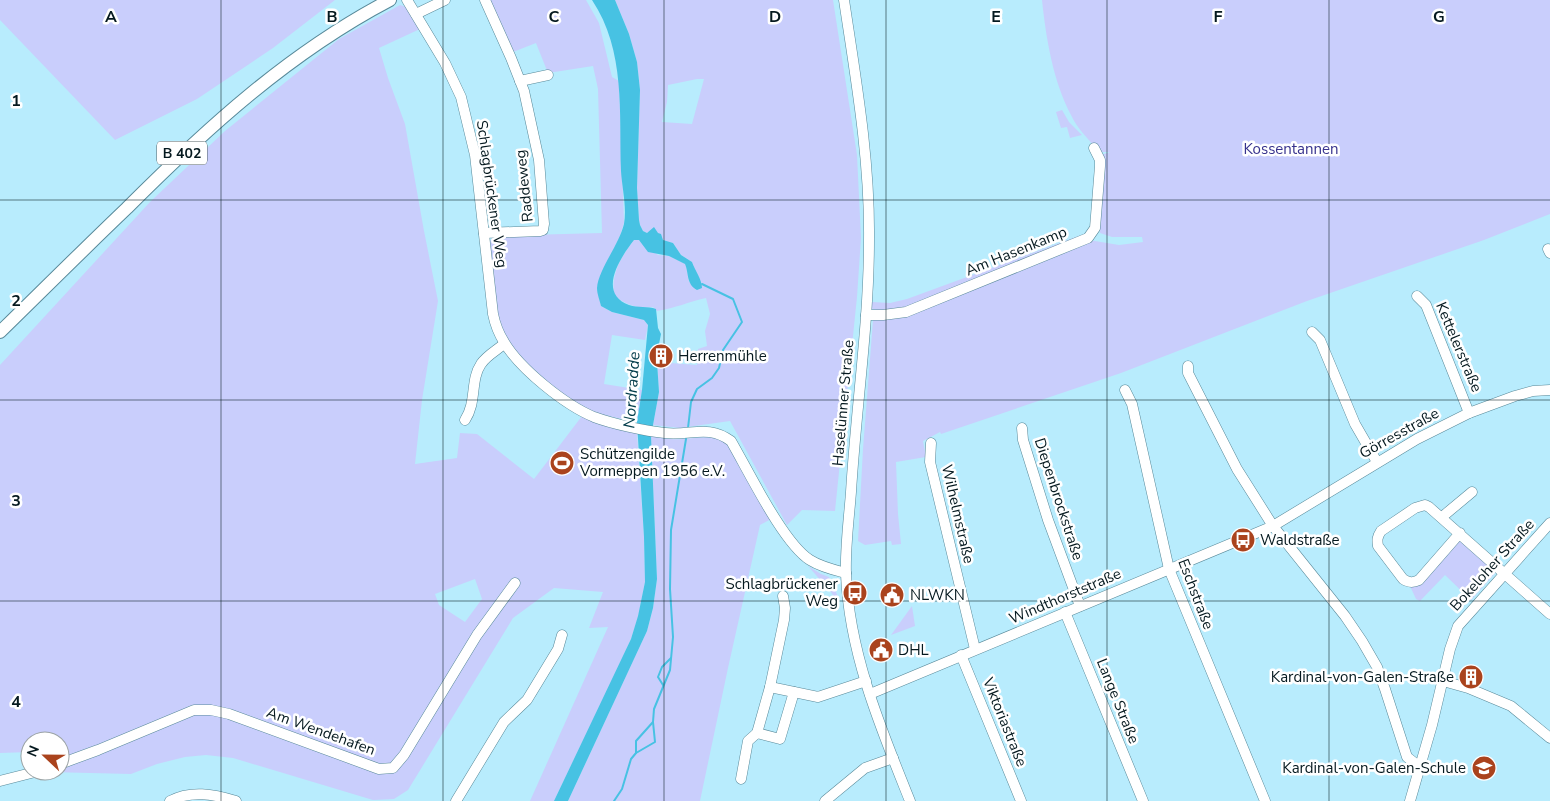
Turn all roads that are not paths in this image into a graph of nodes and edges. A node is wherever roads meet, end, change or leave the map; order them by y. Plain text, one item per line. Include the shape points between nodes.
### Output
1 (407, 0) edge
2 (445, 0) edge
3 (486, 0) edge
4 (844, 0) edge
5 (388, 1) edge
6 (416, 14) junction
7 (548, 75) dead end
8 (520, 81) junction
9 (1094, 148) dead end
10 (484, 233) junction
11 (1417, 296) dead end
12 (866, 315) junction
13 (0, 332) edge
14 (1312, 332) dead end
15 (504, 344) junction
16 (1188, 366) dead end
17 (1125, 390) dead end
18 (1550, 390) edge
19 (1470, 413) junction
20 (465, 420) dead end
21 (1022, 428) dead end
22 (931, 444) dead end
23 (1377, 462) junction
24 (1472, 492) dead end
25 (1442, 517) junction
26 (1550, 523) edge
27 (1272, 526) junction
28 (1460, 533) junction
29 (1169, 569) junction
30 (846, 573) junction
31 (1505, 573) junction
32 (515, 583) dead end
33 (783, 596) dead end
34 (1080, 606) junction
35 (1065, 612) junction
36 (1550, 614) edge
37 (562, 635) dead end
38 (975, 649) junction
39 (961, 655) junction
40 (866, 681) junction
41 (1443, 681) junction
42 (770, 687) junction
43 (794, 692) junction
44 (870, 694) junction
45 (757, 733) junction
46 (1550, 738) edge
47 (893, 758) junction
48 (70, 760) edge
49 (1421, 765) junction
50 (20, 776) edge
51 (741, 779) dead end
52 (0, 781) edge
53 (170, 801) edge
54 (236, 801) edge
55 (456, 801) edge
56 (825, 801) edge
57 (910, 801) edge
58 (1021, 801) edge
59 (1143, 801) edge
60 (1265, 801) edge
61 (1410, 801) edge

1 - 6 street, Schlagbrückener Weg
2 - 6 street
3 - 8 street, Raddeweg
4 - 12 street, Haselünner Straße via 865,141 869,240
5 - 13 main road, B 402 via 345,24 238,103 191,144
6 - 10 street, Schlagbrückener Weg via 461,98 474,155
7 - 8 street
8 - 10 street, Raddeweg via 539,160 543,230
9 - 12 street, Am Hasenkamp via 1100,166 1095,228 1088,238 906,312
10 - 15 street, Schlagbrückener Weg via 493,314
11 - 19 street, Kettelerstraße via 1426,305
12 - 30 street, Haselünner Straße
14 - 23 street via 1320,340 1356,424
15 - 20 street via 479,366 471,411
15 - 30 street, Schlagbrückener Weg via 537,379 576,408 596,418 665,433 721,433 731,441 796,547 809,560
16 - 27 street via 1188,373 1237,469
17 - 29 street, Eschstraße via 1132,404
18 - 19 street, Görresstraße via 1533,391
19 - 23 street, Görresstraße
21 - 34 street, Diepenbrockstraße via 1045,511
22 - 38 street, Wilhelmstraße via 930,462
23 - 27 street, Görresstraße
24 - 25 street
25 - 28 street
25 - 28 street via 1425,505 1377,536 1378,546 1403,579 1414,583 1419,580
26 - 31 street, Bokeloher Straße
27 - 29 street, Windthorststraße
27 - 49 street via 1362,641 1377,667 1404,751 1407,757
28 - 31 street
29 - 34 street, Windthorststraße
29 - 60 street, Eschstraße
30 - 40 street, Haselünner Straße via 856,647
31 - 36 street
31 - 41 street, Bokeloher Straße via 1458,626
32 - 48 street, Am Wendehafen via 477,635 393,768 379,769 211,710 194,710
33 - 42 street via 784,620
34 - 35 street, Windthorststraße
35 - 38 street, Windthorststraße
35 - 59 street, Lange Straße
37 - 55 street via 558,649 527,700 504,722
38 - 39 street, Windthorststraße
39 - 44 street, Windthorststraße
39 - 58 street, Viktoriastraße
40 - 43 street via 818,698
40 - 44 street, Haselünner Straße
41 - 46 street via 1511,706
41 - 49 street, Bokeloher Straße
42 - 43 street
42 - 45 street
43 - 45 street via 780,739
44 - 47 street, Haselünner Straße
45 - 51 street via 748,740
47 - 56 street via 866,768
47 - 57 street, Haselünner Straße
49 - 61 street, Bokeloher Straße
50 - 52 street
53 - 54 street via 202,793

